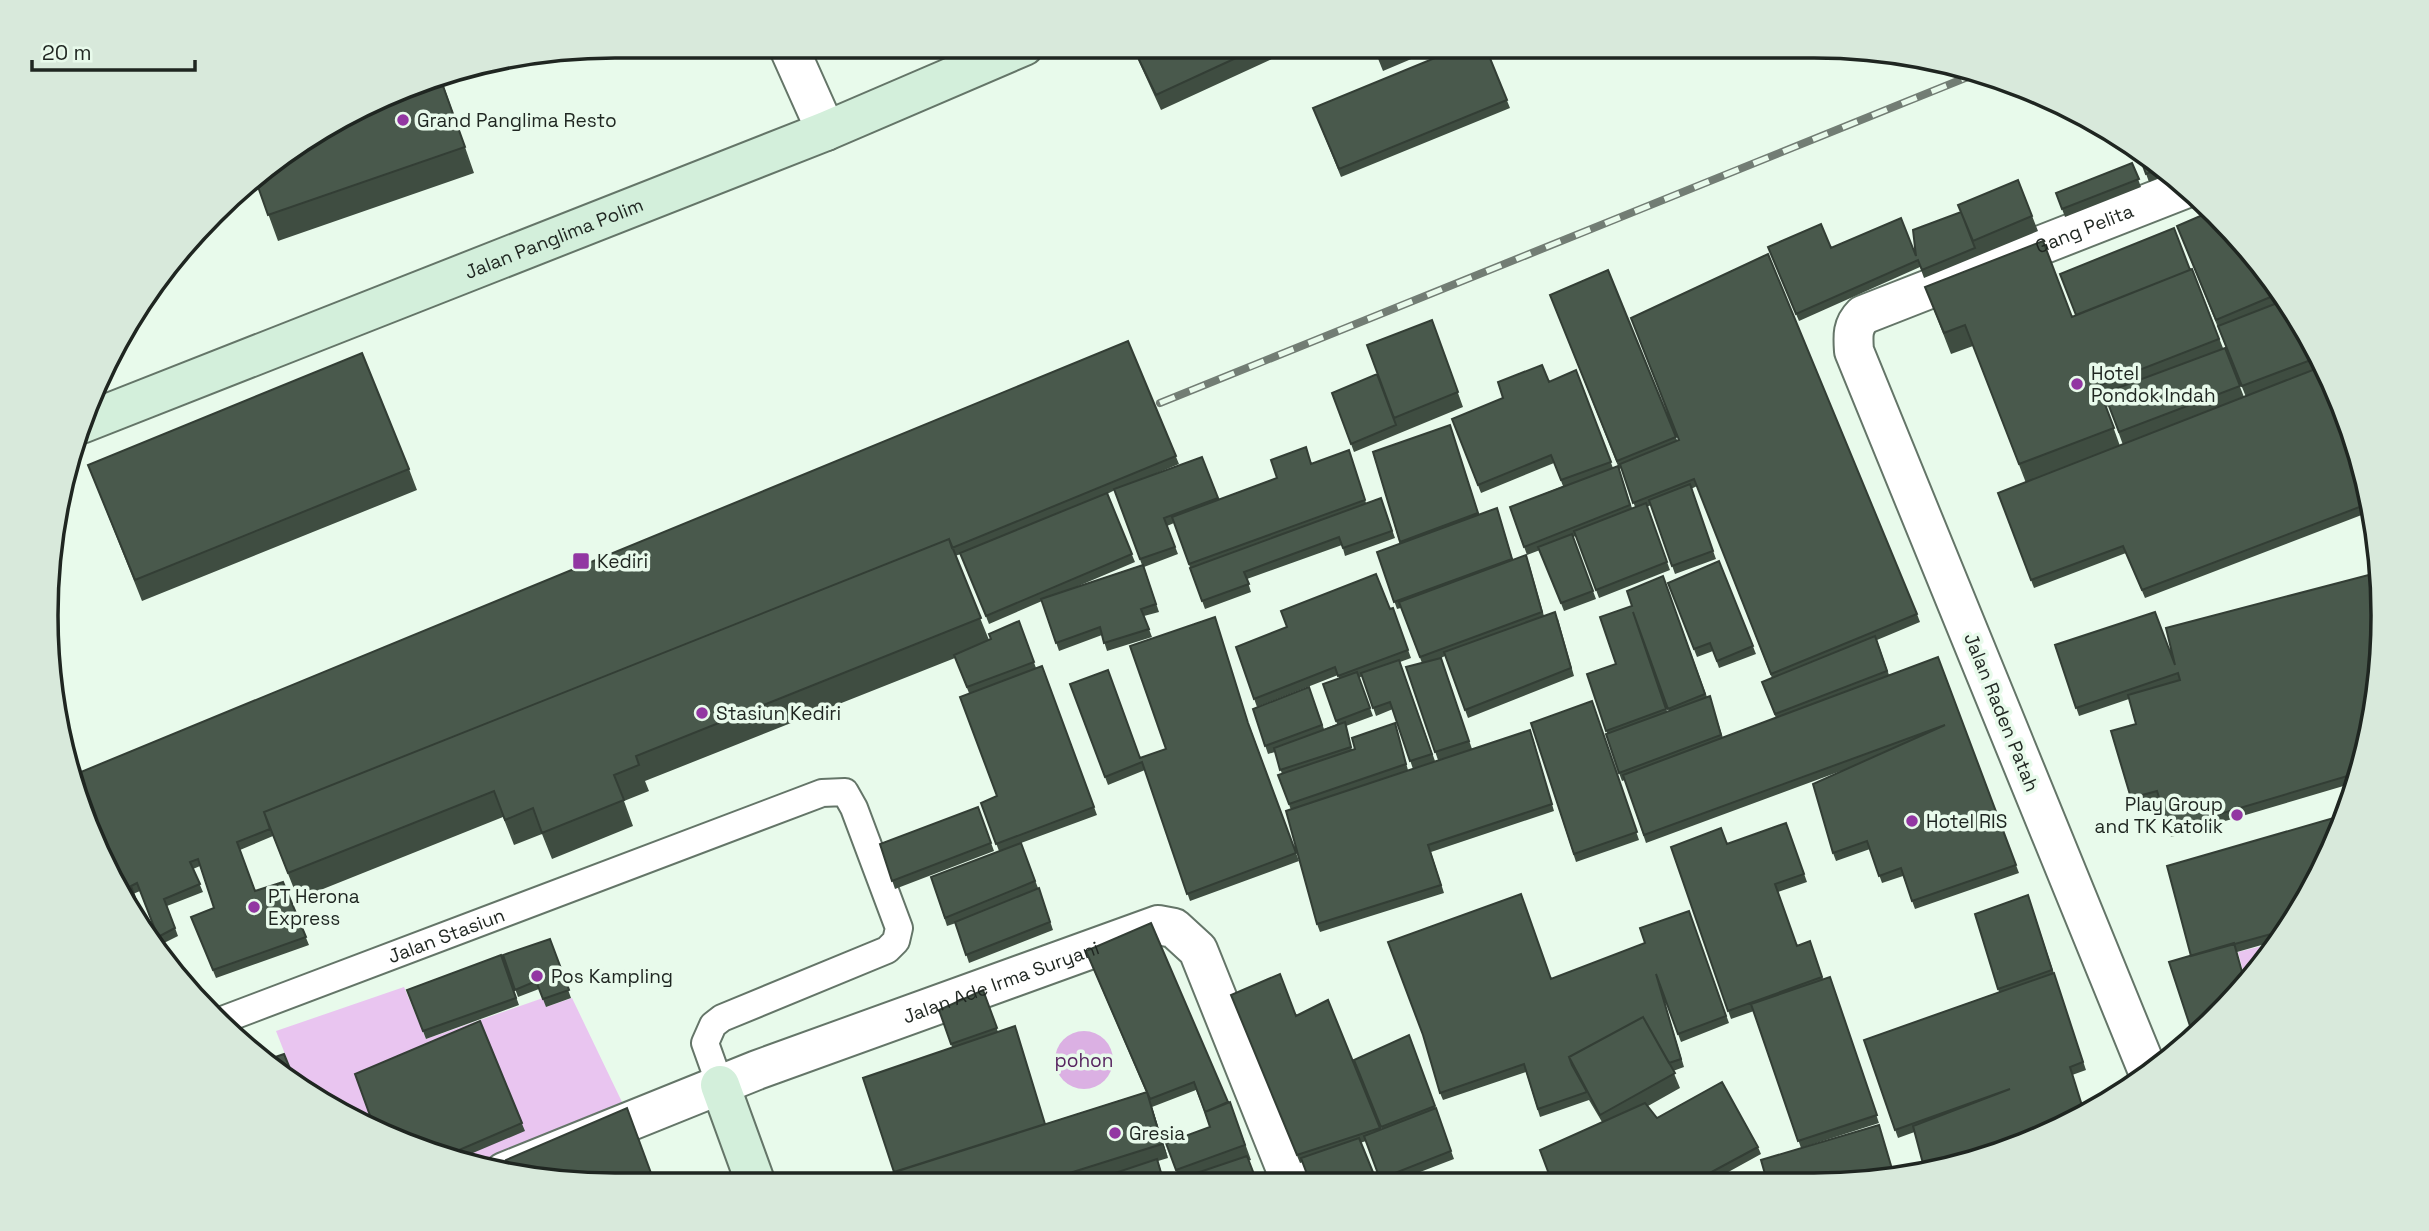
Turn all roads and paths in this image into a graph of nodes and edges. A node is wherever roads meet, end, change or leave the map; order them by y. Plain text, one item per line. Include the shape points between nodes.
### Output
1 (793, 58) edge
2 (996, 58) edge
3 (826, 131) junction
4 (2176, 192) edge
5 (1854, 351) joint
6 (93, 419) edge
7 (229, 1017) edge
8 (2145, 1064) edge
9 (720, 1085) junction
10 (521, 1165) edge
11 (752, 1173) edge
12 (1287, 1173) edge

1 - 3 street
2 - 3 street, Jalan Panglima Polim
3 - 6 street, Jalan Panglima Polim
4 - 5 street, Gang Pelita via 1863,315 1852,333
5 - 8 street, Jalan Raden Patah
7 - 9 lane, Jalan Stasiun via 822,793 845,792 899,928 896,941 887,950 722,1017 705,1043
9 - 10 street, Jalan Ade Irma Suryani
9 - 11 street
9 - 12 street, Jalan Ade Irma Suryani via 1158,926 1174,928 1198,950

